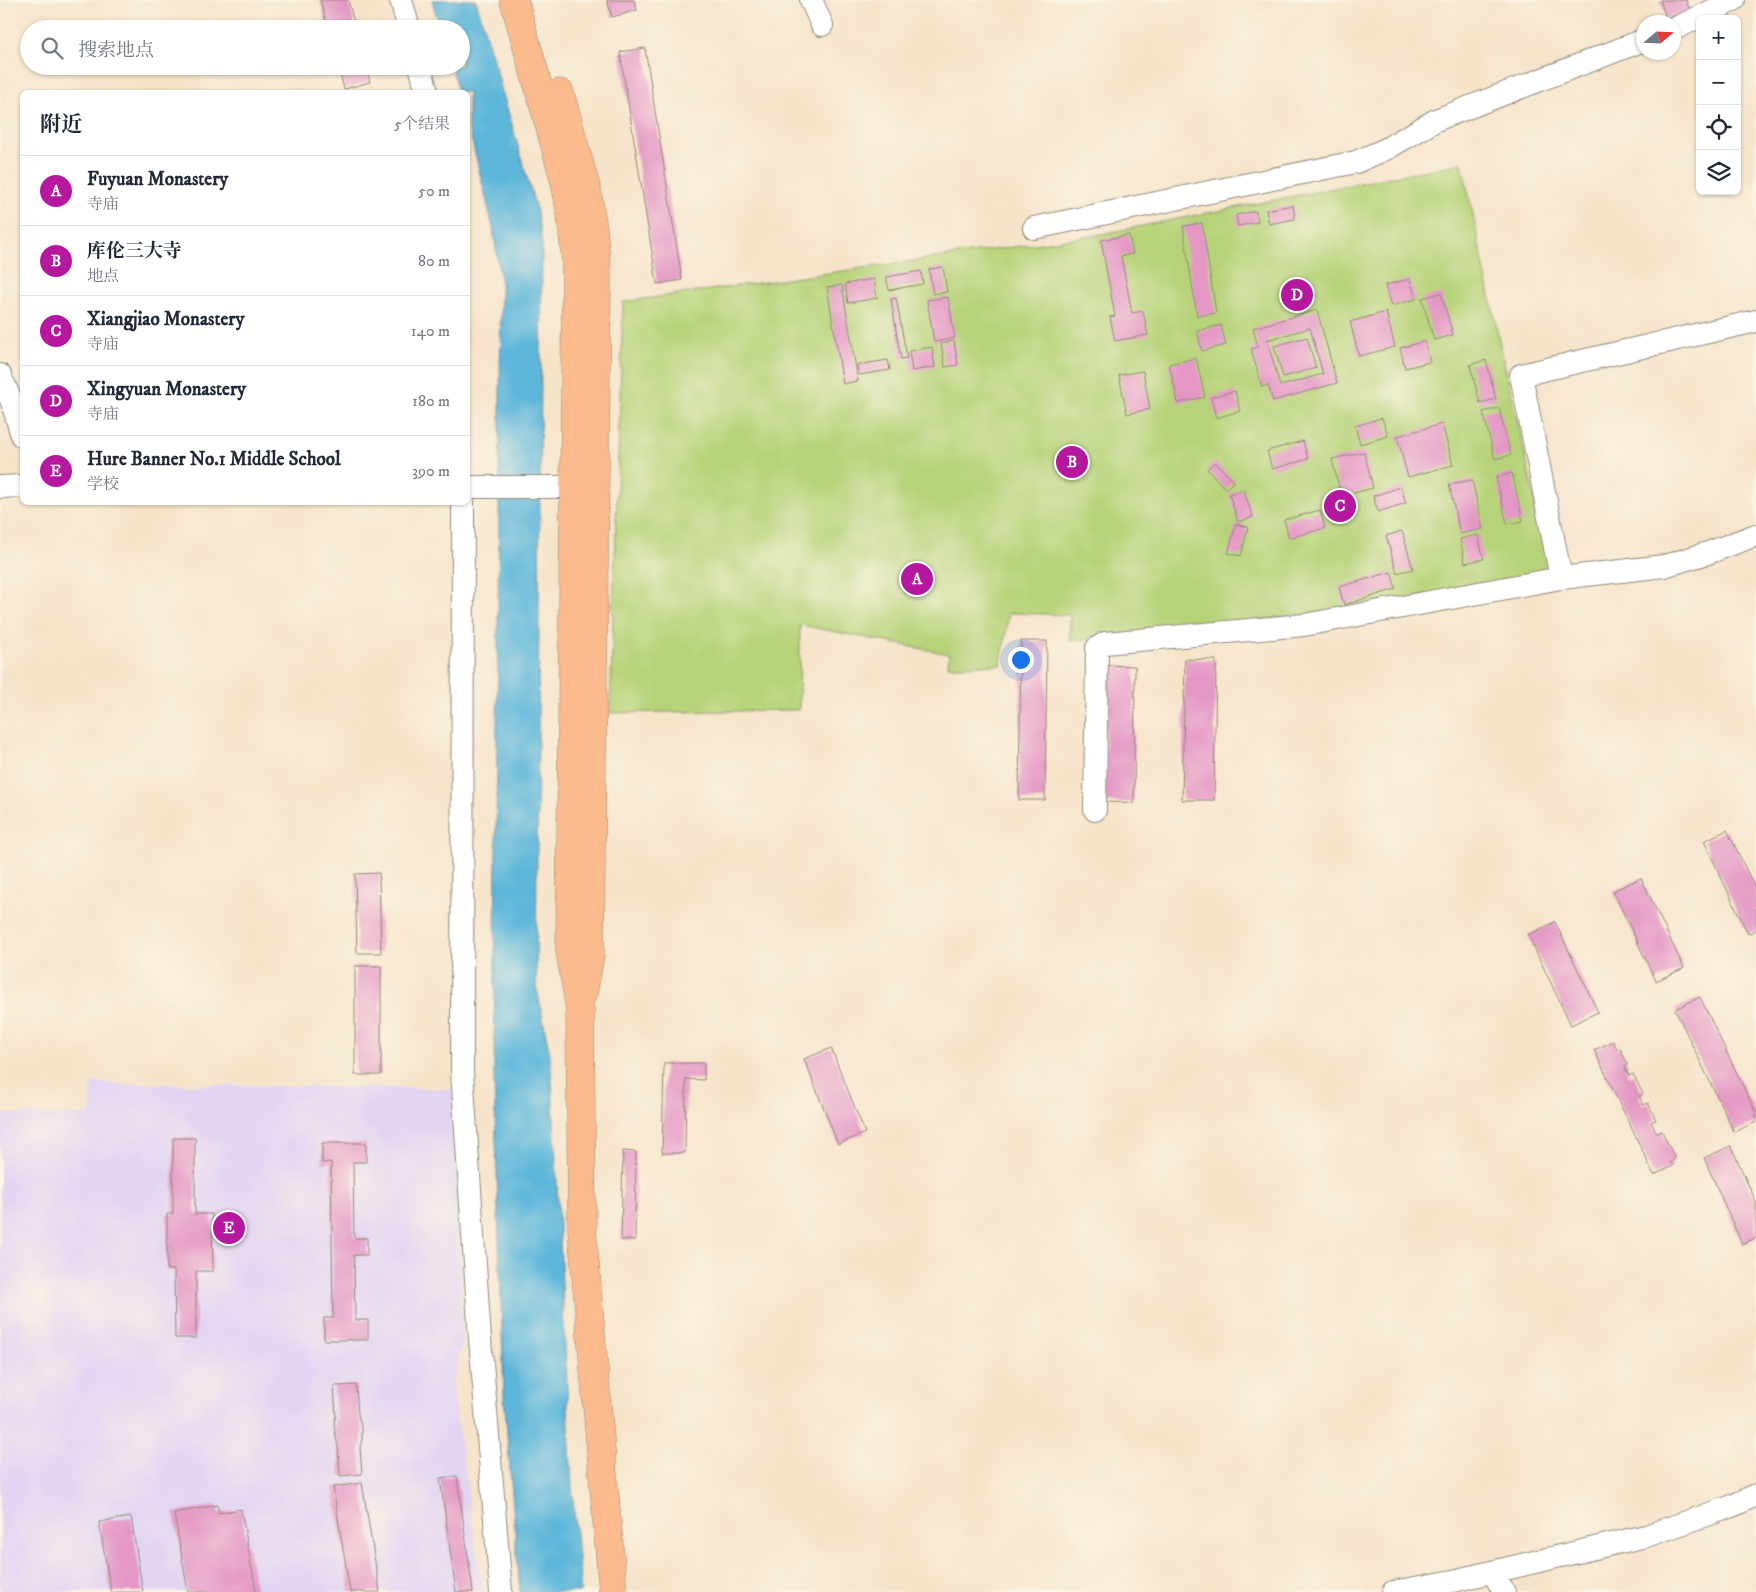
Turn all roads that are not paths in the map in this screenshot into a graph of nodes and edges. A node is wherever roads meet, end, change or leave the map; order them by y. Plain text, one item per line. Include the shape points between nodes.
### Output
1 (401, 0) edge
2 (514, 0) edge
3 (533, 0) edge
4 (811, 0) edge
5 (1734, 0) edge
6 (407, 20) edge
7 (822, 25) dead end
8 (1681, 26) edge
9 (1636, 43) edge
10 (422, 75) edge
11 (426, 90) edge
12 (1034, 228) dead end
13 (1756, 321) edge
14 (0, 375) edge
15 (20, 429) edge
16 (20, 486) edge
17 (0, 487) edge
18 (470, 487) edge
19 (575, 487) junction
20 (463, 505) edge
21 (1756, 535) edge
22 (1561, 578) junction
23 (1095, 810) dead end
24 (580, 1009) junction
25 (1756, 1495) edge
26 (1493, 1572) junction
27 (501, 1592) edge
28 (613, 1592) edge
29 (1394, 1592) edge
30 (1504, 1592) edge

1 - 6 street
2 - 19 main road via 562,171 571,215 576,262
3 - 24 main road via 587,191 597,271 590,955
4 - 7 street
5 - 8 street
9 - 12 street via 1436,120 1356,162
10 - 11 street
13 - 22 street via 1522,375
14 - 15 street
16 - 17 street
18 - 19 street
19 - 24 main road via 570,951
20 - 27 street via 462,1071
21 - 22 street via 1708,554 1664,566
22 - 23 street via 1304,625 1105,643 1097,648
24 - 28 main road via 582,1229
25 - 26 street via 1646,1536
26 - 29 street
26 - 30 street

